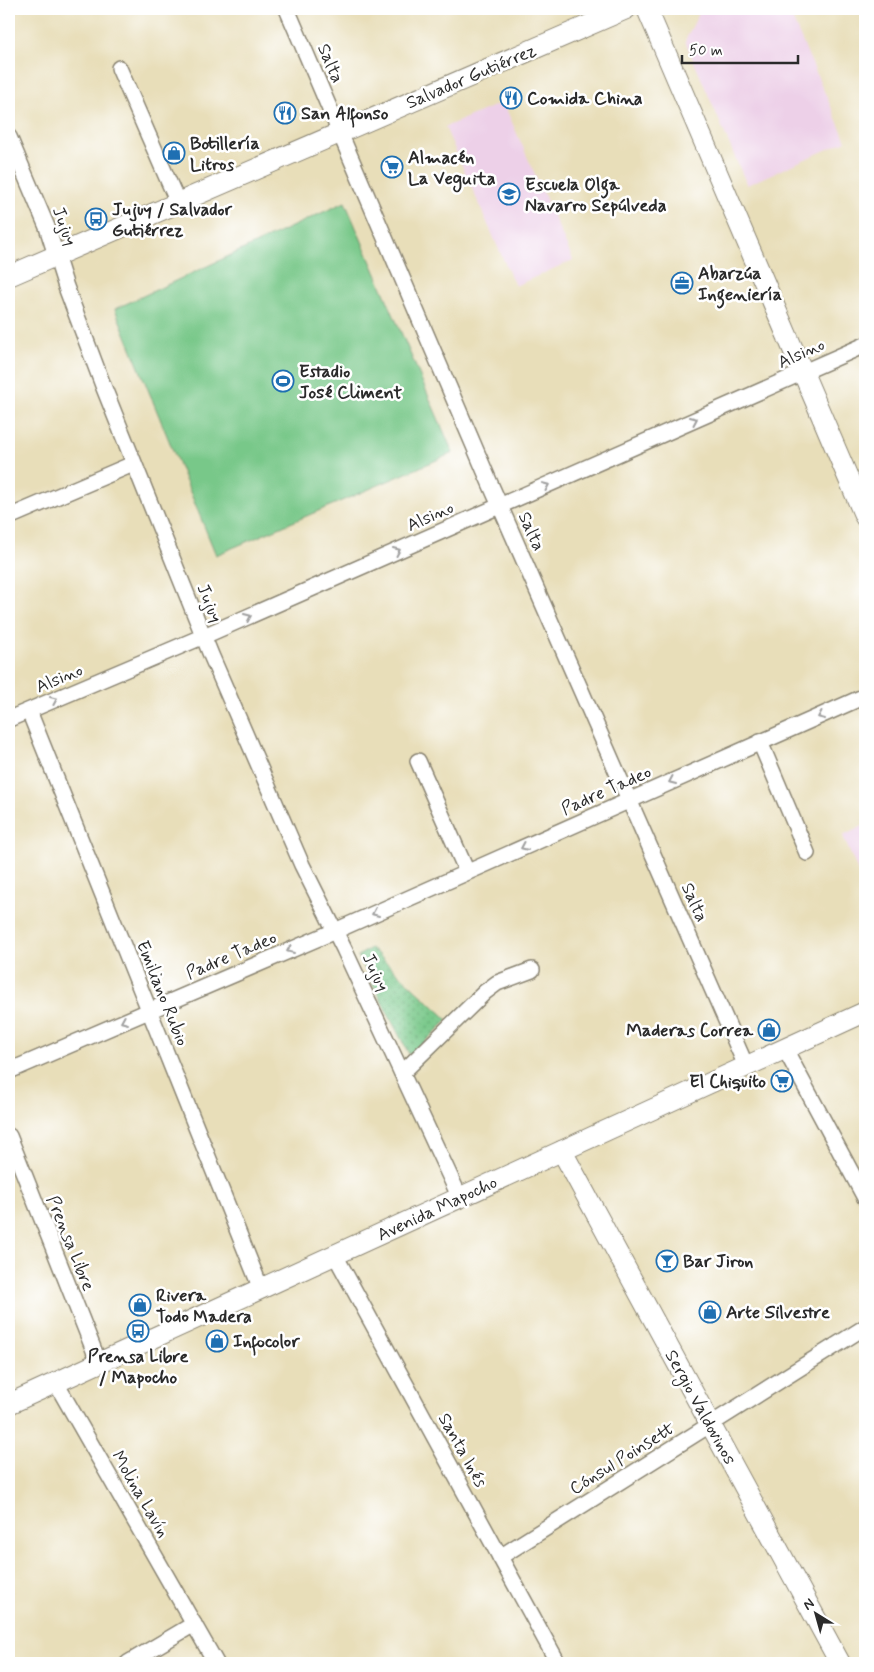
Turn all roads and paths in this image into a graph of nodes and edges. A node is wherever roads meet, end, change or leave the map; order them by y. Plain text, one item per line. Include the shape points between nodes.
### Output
1 (287, 9) edge
2 (626, 9) edge
3 (647, 9) edge
4 (119, 68) dead end
5 (340, 133) junction
6 (9, 137) edge
7 (178, 203) junction
8 (56, 256) junction
9 (9, 276) edge
10 (865, 345) edge
11 (803, 372) junction
12 (133, 464) junction
13 (500, 506) junction
14 (9, 517) edge
15 (865, 517) edge
16 (204, 636) junction
17 (865, 696) edge
18 (29, 711) junction
19 (9, 720) edge
20 (760, 742) junction
21 (418, 761) dead end
22 (630, 800) junction
23 (808, 853) dead end
24 (467, 872) junction
25 (334, 931) junction
26 (532, 970) dead end
27 (150, 1010) junction
28 (865, 1012) edge
29 (785, 1049) junction
30 (746, 1066) junction
31 (9, 1071) edge
32 (402, 1073) junction
33 (9, 1136) edge
34 (562, 1151) junction
35 (460, 1198) junction
36 (865, 1198) edge
37 (335, 1255) junction
38 (261, 1288) junction
39 (865, 1327) edge
40 (99, 1363) junction
41 (56, 1383) junction
42 (9, 1404) edge
43 (711, 1425) junction
44 (500, 1557) junction
45 (194, 1624) junction
46 (128, 1663) edge
47 (216, 1663) edge
48 (558, 1663) edge
49 (840, 1663) edge

1 - 5 street, Salta
2 - 5 main road, Salvador Gutiérrez
3 - 11 main road
4 - 7 street
5 - 7 main road, Salvador Gutiérrez
5 - 13 street, Salta
6 - 8 street, Jujuy
7 - 8 main road, Salvador Gutiérrez
8 - 9 main road, Salvador Gutiérrez
8 - 12 street, Jujuy
10 - 11 street, Alsino
13 -> 11 street, Alsino
11 - 15 main road
12 - 14 street
12 - 16 street, Jujuy
16 -> 13 street, Alsino
13 - 22 street, Salta
18 -> 16 street, Alsino
16 - 25 street, Jujuy via 302,865
17 -> 20 street, Padre Tadeo
18 - 19 street, Alsino
18 - 27 street, Emiliano Rubio
20 -> 22 street, Padre Tadeo
20 - 23 street
21 - 24 street
22 -> 24 street, Padre Tadeo
22 - 30 street, Salta
24 -> 25 street, Padre Tadeo
25 -> 27 street, Padre Tadeo
25 - 32 street, Jujuy
26 - 32 street via 497,983 484,992
27 -> 31 street, Padre Tadeo
27 - 38 street, Emiliano Rubio
28 - 29 main road, Avenida Mapocho
29 - 30 main road, Avenida Mapocho
29 - 36 street
30 - 34 main road, Avenida Mapocho
32 - 35 street, Jujuy
33 - 40 street, Prensa Libre
34 - 35 main road, Avenida Mapocho
34 - 43 main road, Sergio Valdovinos
35 - 37 main road, Avenida Mapocho
37 - 38 main road, Avenida Mapocho
37 - 44 street, Santa Inés
38 - 40 main road, Avenida Mapocho
39 - 43 street, Cónsul Poinsett
40 - 41 main road, Avenida Mapocho
41 - 42 main road, Avenida Mapocho
41 - 45 street, Molina Lavín
43 - 44 street, Cónsul Poinsett
43 - 49 main road, Sergio Valdovinos
44 - 48 street, Santa Inés
45 - 46 street
45 - 47 street, Molina Lavín

